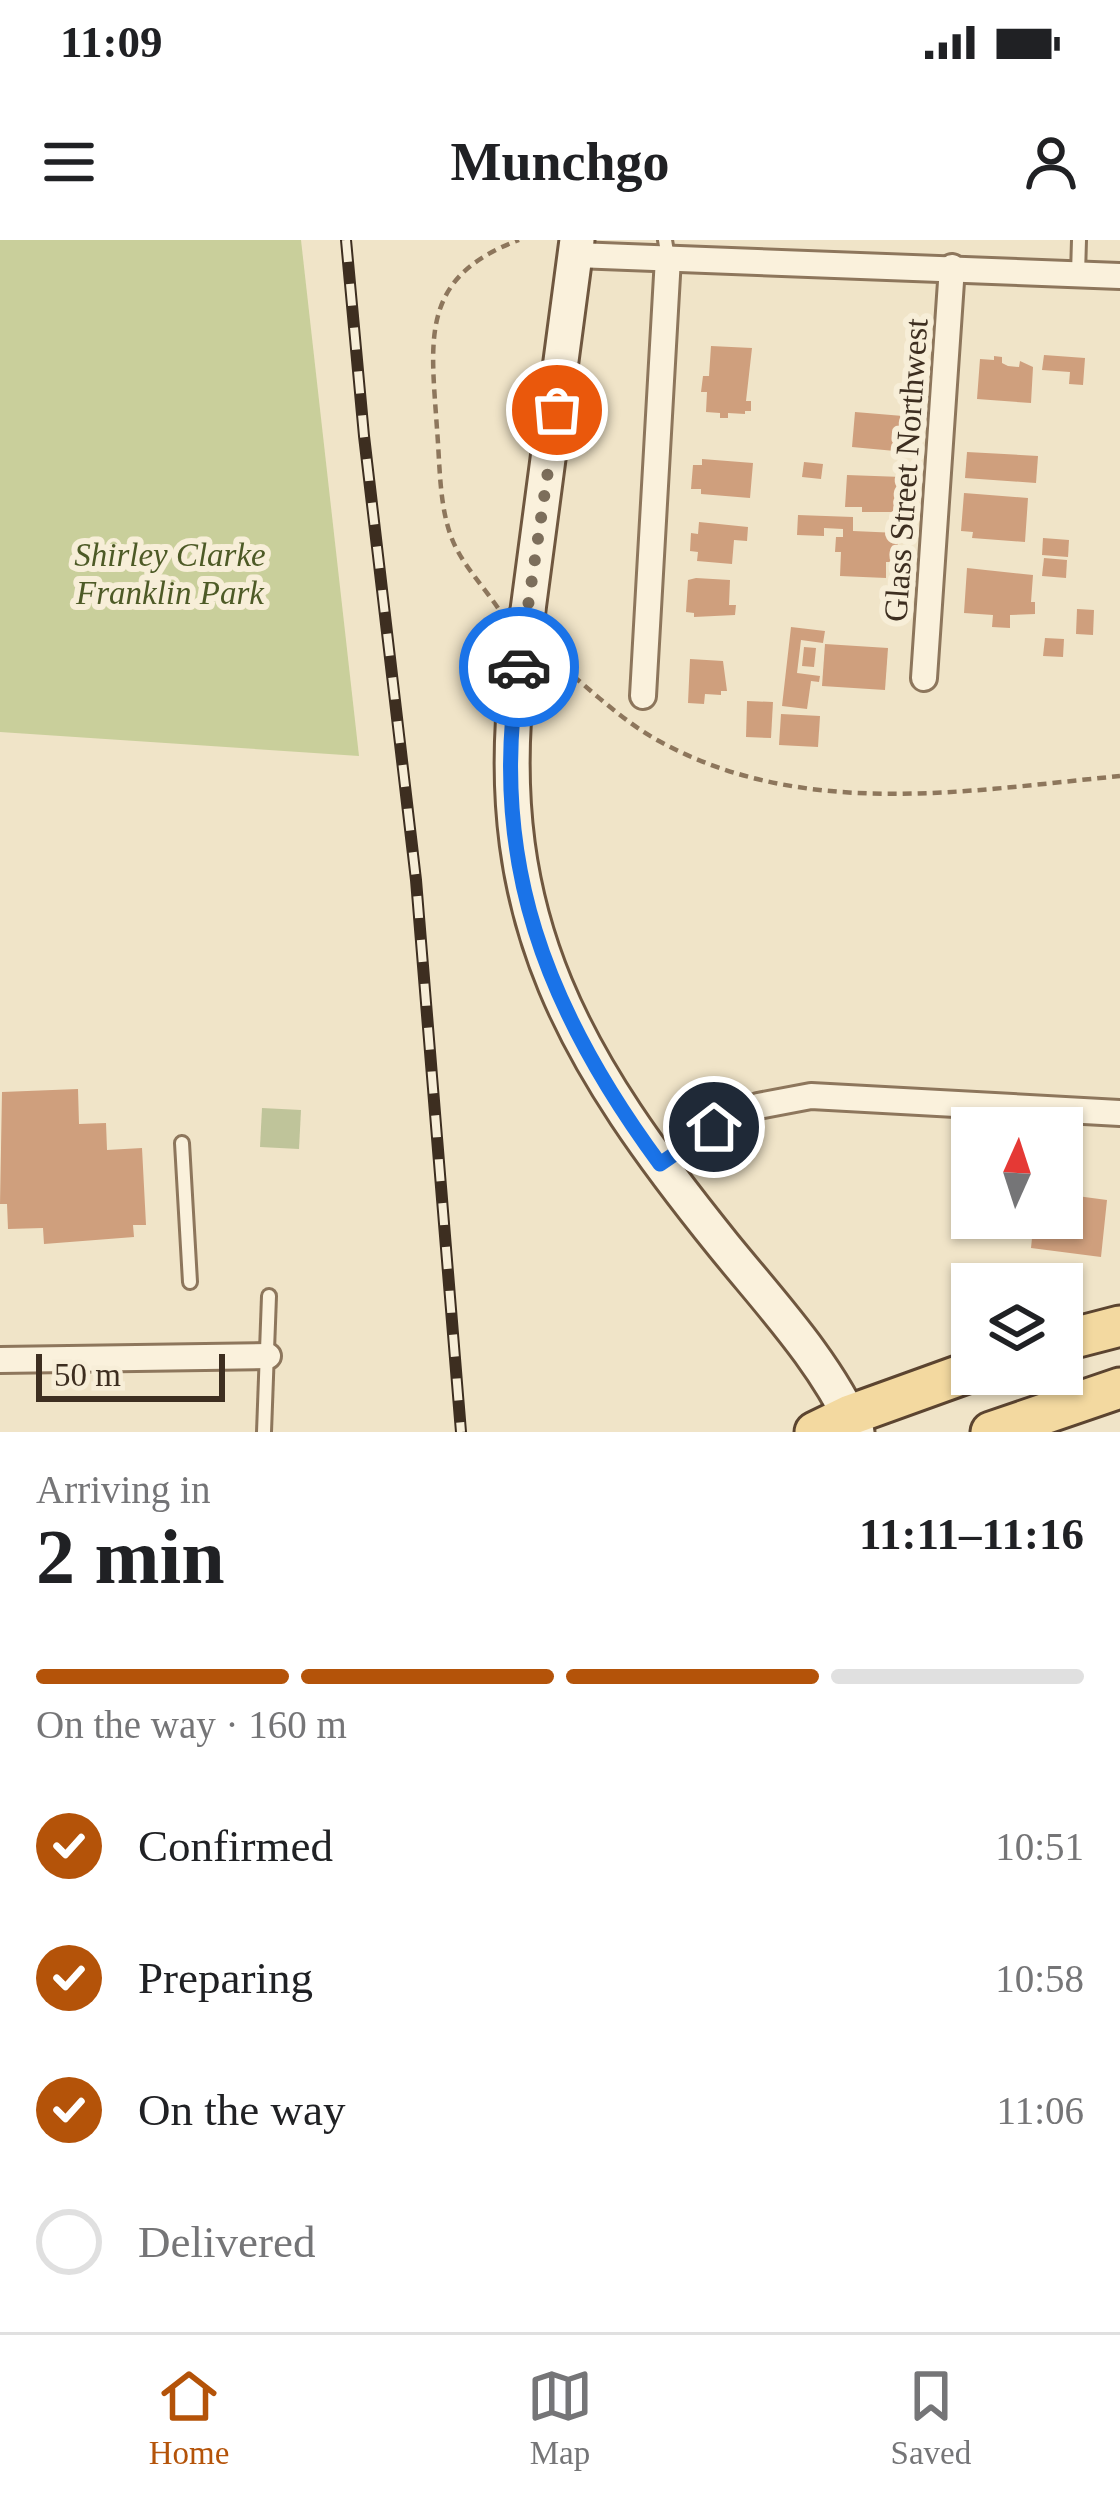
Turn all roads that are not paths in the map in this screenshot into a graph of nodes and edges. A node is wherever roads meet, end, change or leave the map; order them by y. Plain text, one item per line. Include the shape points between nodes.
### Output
1 (1079, 240) edge
2 (577, 247) edge
3 (667, 249) edge
4 (952, 267) junction
5 (1078, 274) junction
6 (1120, 276) edge
7 (924, 678) dead end
8 (643, 696) dead end
9 (1120, 1112) edge
10 (182, 1143) dead end
11 (660, 1164) junction
12 (190, 1282) dead end
13 (269, 1296) dead end
14 (1120, 1326) edge
15 (1083, 1336) edge
16 (268, 1356) junction
17 (0, 1360) edge
18 (951, 1380) edge
19 (1120, 1388) edge
20 (841, 1426) edge
21 (264, 1432) edge
22 (991, 1432) edge

1 - 5 lane
2 - 3 street
2 - 11 main road, bridge via 514,611 514,832 529,914 561,1006
3 - 4 street
3 - 8 street
4 - 5 street
4 - 7 street, Glass Street Northwest
5 - 6 street
9 - 11 street via 811,1096 758,1106
10 - 12 lane
11 - 20 main road via 821,1366
13 - 16 lane
14 - 15 main road
16 - 17 street
16 - 21 lane
18 - 20 main road
19 - 22 main road

